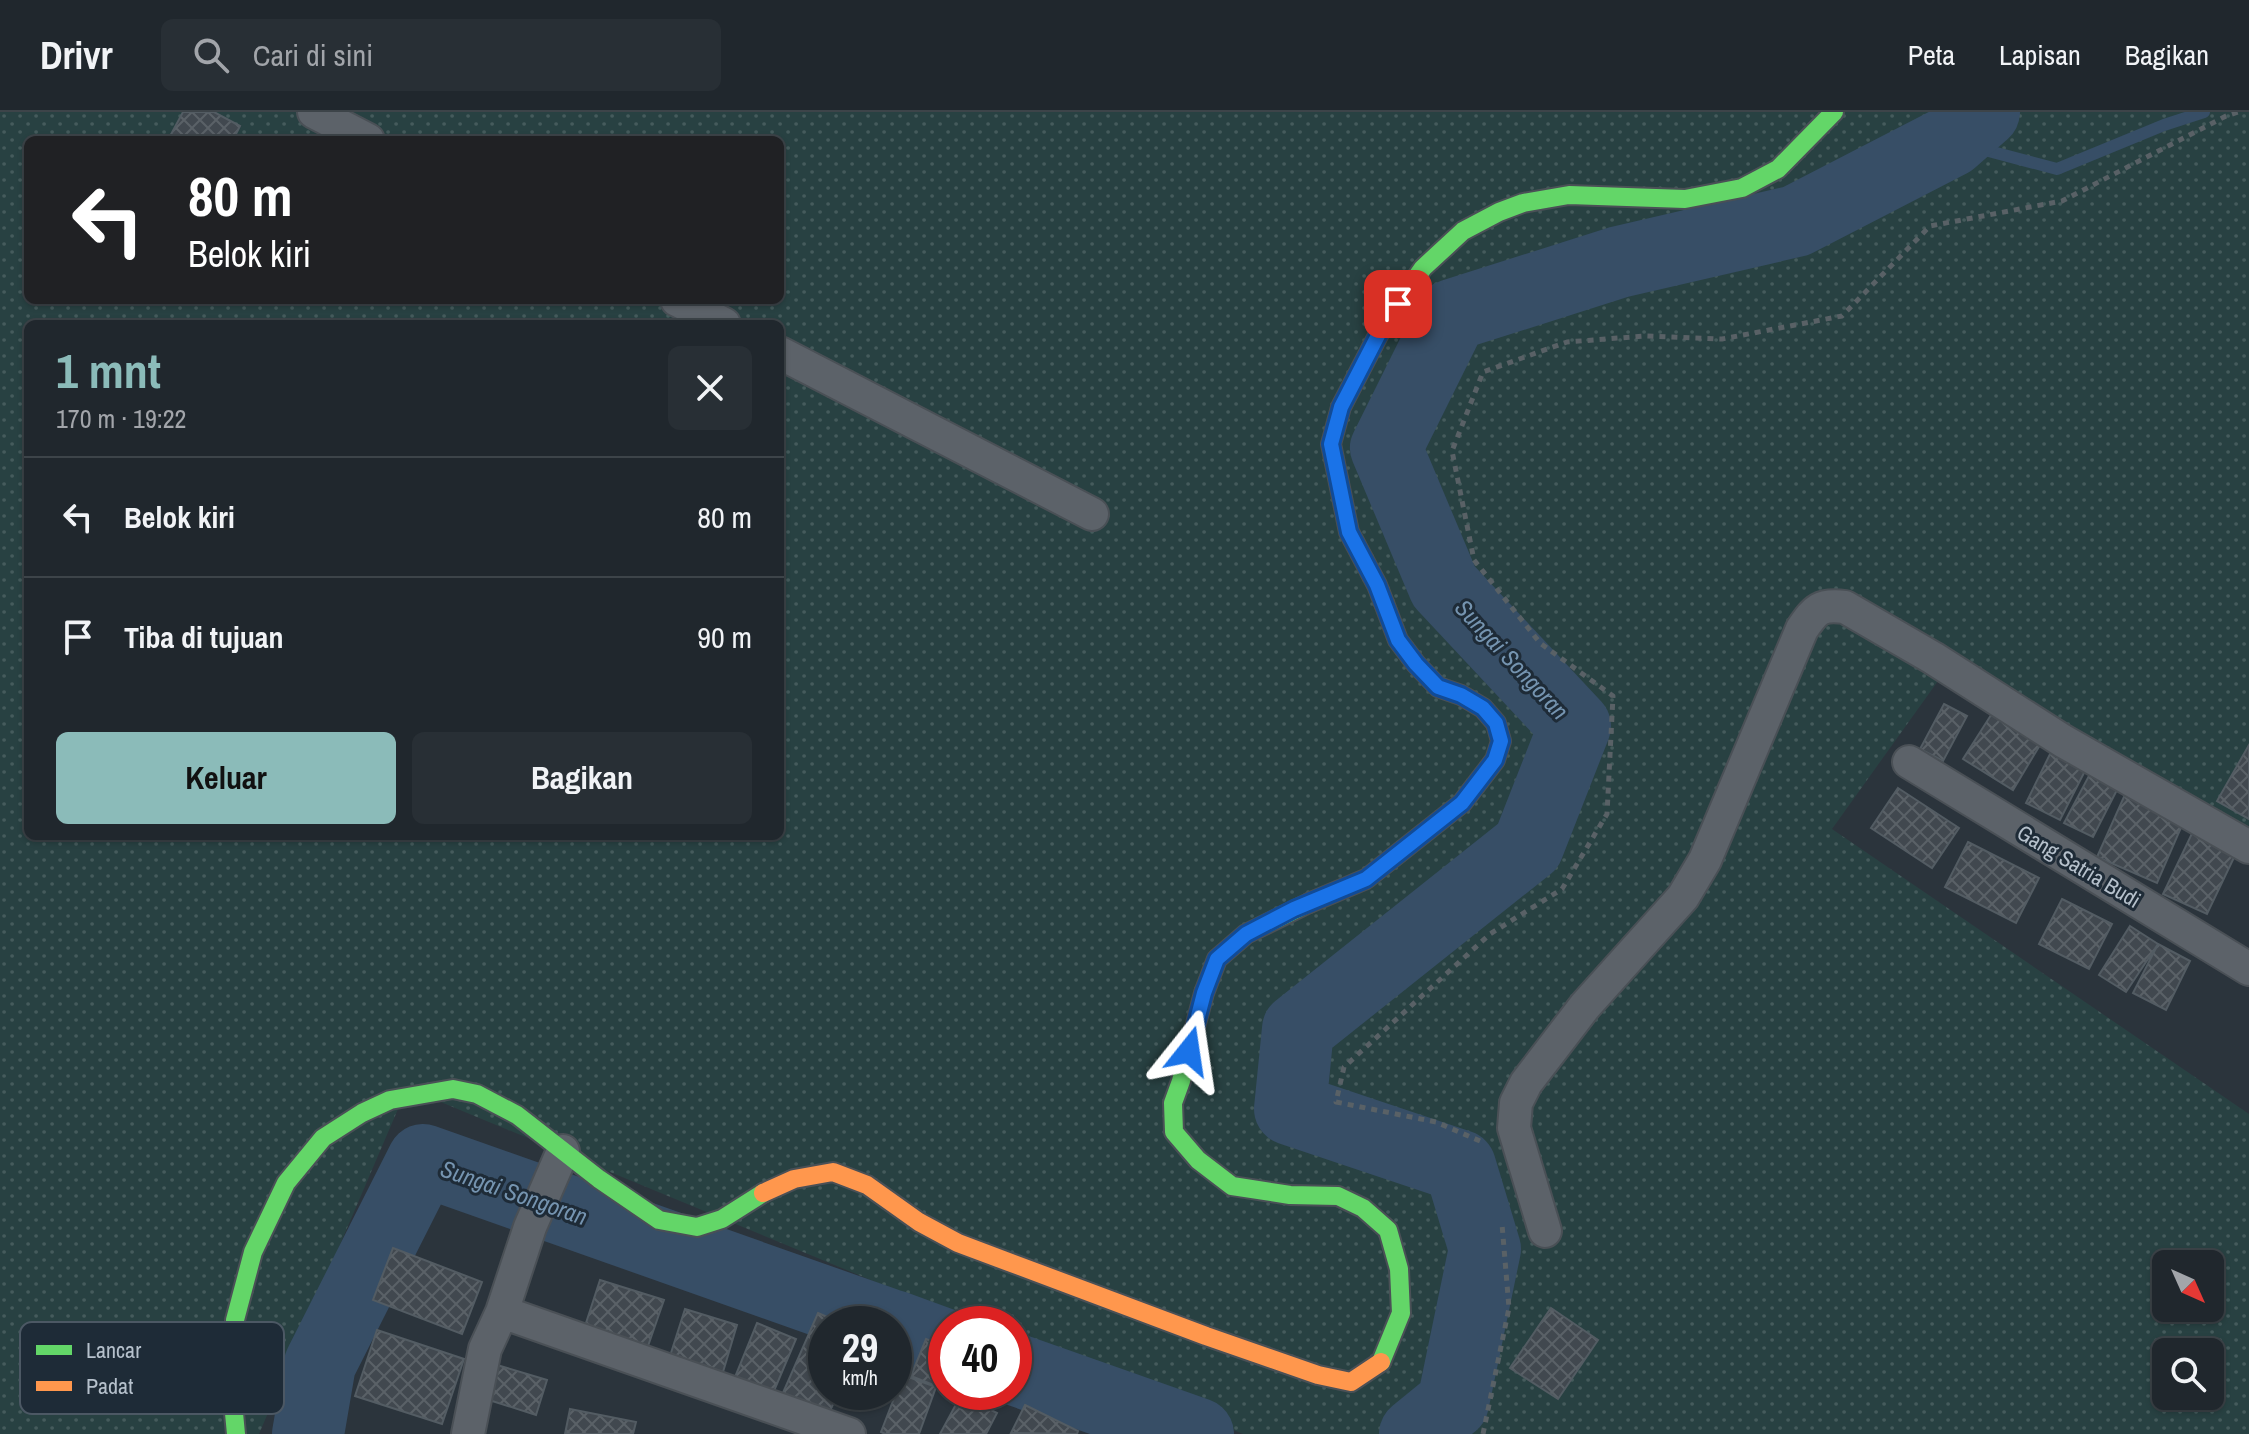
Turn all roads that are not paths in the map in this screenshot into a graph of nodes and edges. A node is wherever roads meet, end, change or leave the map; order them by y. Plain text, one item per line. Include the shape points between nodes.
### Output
1 (314, 112) edge
2 (1834, 112) edge
3 (360, 136) edge
4 (685, 304) edge
5 (716, 320) edge
6 (784, 355) edge
7 (1092, 514) dead end
8 (1909, 762) dead end
9 (2249, 847) edge
10 (2249, 969) edge
11 (559, 1161) junction
12 (1545, 1231) dead end
13 (502, 1312) junction
14 (235, 1322) edge
15 (234, 1414) edge
16 (236, 1434) edge
17 (468, 1434) edge
18 (849, 1434) edge

1 - 3 street
2 - 11 street via 1778,169 1742,188 1685,199 1569,195 1523,203 1463,231 1423,268 1385,322 1341,407 1331,444 1349,532 1398,640 1438,687 1483,708 1496,723 1501,741 1495,760 1462,803 1366,879 1246,934 1217,959 1173,1103 1174,1132 1198,1160 1232,1186 1338,1196 1363,1208 1388,1230 1399,1269 1401,1313 1382,1362 1351,1382 1304,1370 958,1243 867,1185 833,1172 794,1179 697,1227 659,1220
4 - 5 street
6 - 7 street
8 - 10 street, Gang Satria Budi
9 - 12 street via 1845,607 1814,610 1705,860 1683,897 1585,1006 1516,1103 1514,1128
11 - 13 street
11 - 14 street via 517,1115 477,1094 453,1089 390,1100 362,1113 323,1138 286,1183 253,1252
13 - 17 street via 485,1349
13 - 18 street
15 - 16 street

